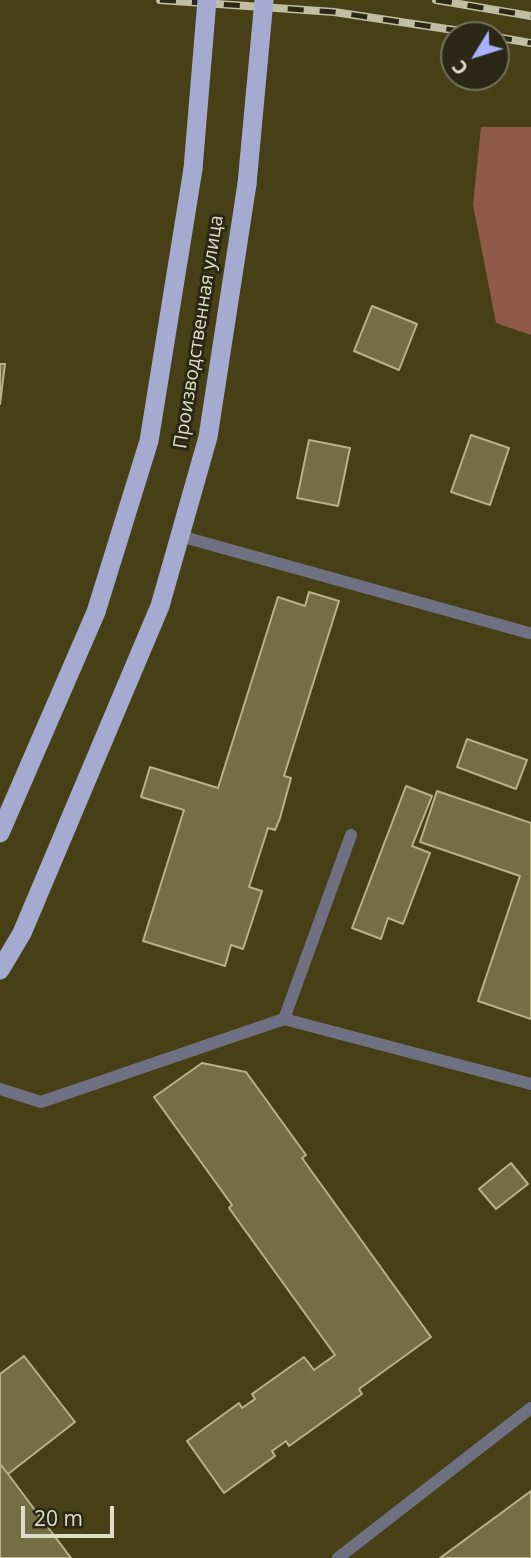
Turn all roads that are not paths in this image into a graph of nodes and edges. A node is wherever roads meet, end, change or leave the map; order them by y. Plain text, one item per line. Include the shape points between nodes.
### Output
1 (207, 0) edge
2 (264, 0) edge
3 (180, 536) junction
4 (529, 634) dead end
5 (0, 833) edge
6 (351, 835) dead end
7 (0, 970) edge
8 (284, 1019) junction
9 (531, 1084) edge
10 (0, 1089) edge
11 (531, 1408) edge
12 (338, 1558) edge

1 - 5 highway, Производственная улица, bridge via 193,169 149,441 96,612
2 - 3 highway, Производственная улица, bridge via 247,184 208,437
3 - 4 lane
3 - 7 highway, Производственная улица via 160,606 22,933
6 - 8 lane
8 - 9 lane
8 - 10 lane via 41,1102
11 - 12 lane

